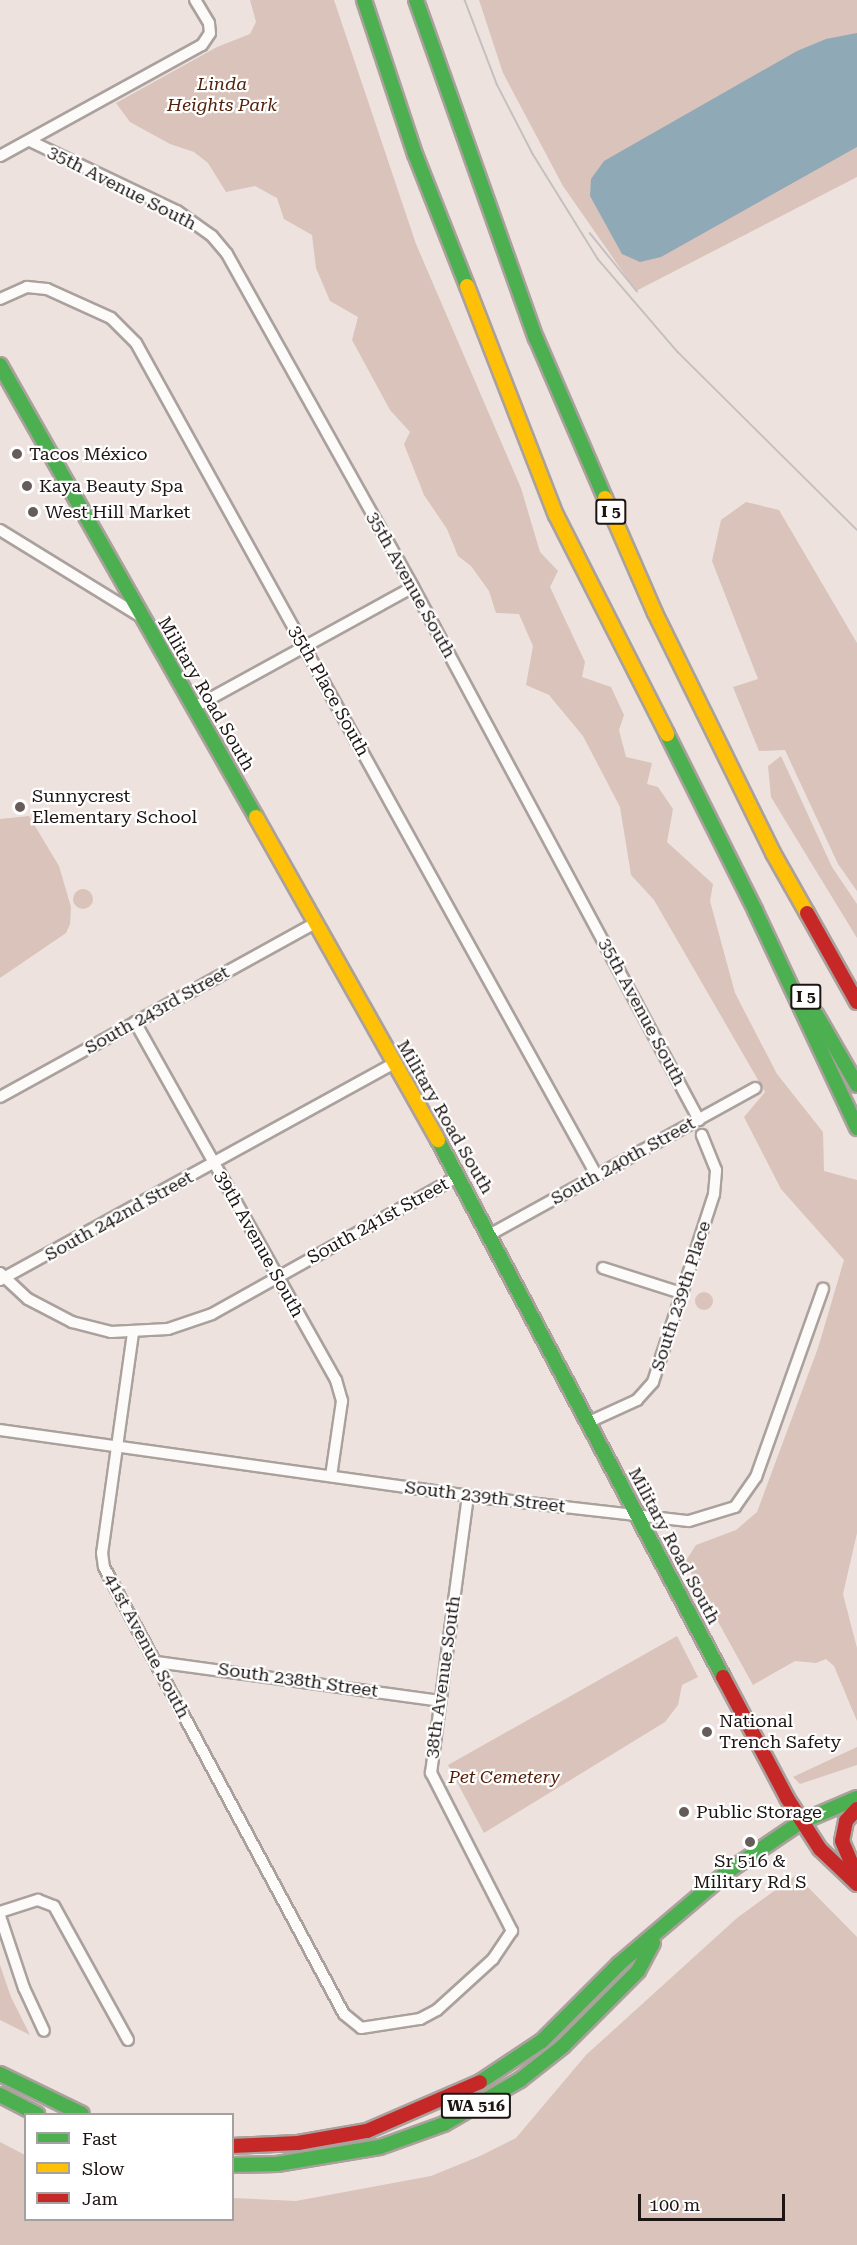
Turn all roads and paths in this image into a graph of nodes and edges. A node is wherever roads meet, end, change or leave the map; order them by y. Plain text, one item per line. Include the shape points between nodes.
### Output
1 (195, 0) edge
2 (364, 0) edge
3 (416, 0) edge
4 (30, 141) junction
5 (0, 156) edge
6 (0, 299) edge
7 (0, 365) edge
8 (0, 530) edge
9 (413, 587) junction
10 (141, 616) junction
11 (305, 647) junction
12 (194, 708) junction
13 (755, 910) junction
14 (314, 924) junction
15 (857, 1002) edge
16 (135, 1022) junction
17 (394, 1063) junction
18 (857, 1085) edge
19 (755, 1088) dead end
20 (0, 1097) edge
21 (699, 1120) junction
22 (857, 1128) edge
23 (702, 1135) dead end
24 (214, 1164) junction
25 (459, 1176) junction
26 (597, 1176) junction
27 (491, 1234) junction
28 (603, 1268) dead end
29 (1, 1277) edge
30 (277, 1278) junction
31 (822, 1289) dead end
32 (681, 1293) junction
33 (133, 1333) junction
34 (589, 1422) junction
35 (0, 1430) edge
36 (118, 1448) junction
37 (331, 1476) junction
38 (468, 1496) junction
39 (638, 1517) junction
40 (156, 1662) junction
41 (440, 1701) junction
42 (857, 1798) edge
43 (857, 1809) edge
44 (801, 1822) junction
45 (857, 1876) edge
46 (857, 1884) edge
47 (0, 1914) edge
48 (657, 1934) junction
49 (505, 1945) joint
50 (45, 2031) dead end
51 (128, 2040) dead end
52 (0, 2074) edge
53 (0, 2095) edge
54 (33, 2113) edge
55 (78, 2113) edge
56 (234, 2146) edge
57 (234, 2165) edge

1 - 4 street via 205,14 210,33 196,49
2 - 13 main road, I 5 via 415,154 556,515
3 - 15 main road, I 5 via 537,338 655,613 773,853
4 - 5 street
4 - 9 street, 35th Avenue South via 177,211 212,236 227,254
6 - 11 street, 35th Place South via 27,287 47,289 111,318 124,329 136,343
7 - 10 main road, Military Road South
8 - 10 street
9 - 11 street
9 - 21 street, 35th Avenue South
10 - 12 main road, Military Road South
11 - 12 street
11 - 26 street, 35th Place South
12 - 14 main road, Military Road South
13 - 18 main road, I 5
13 - 22 main road
14 - 16 street, South 243rd Street
14 - 17 main road, Military Road South
16 - 20 street, South 243rd Street
16 - 24 street, 39th Avenue South
17 - 24 street, South 242nd Street
17 - 25 main road, Military Road South
19 - 21 street, South 240th Street
21 - 26 street, South 240th Street
23 - 32 street, South 239th Place via 712,1155 716,1182
24 - 29 street, South 242nd Street
24 - 30 street, 39th Avenue South
25 - 27 main road, Military Road South
25 - 30 street, South 241st Street
26 - 27 street, South 240th Street
27 - 34 main road, Military Road South
28 - 32 street
29 - 33 street via 28,1299 72,1322
30 - 33 street, South 241st Street via 199,1320
30 - 37 street, 39th Avenue South via 341,1390
31 - 39 street, South 239th Street via 756,1477 745,1495 735,1507 689,1521
32 - 34 street, South 239th Place via 649,1389 627,1406
33 - 36 street, 41st Avenue South
34 - 39 main road, Military Road South
35 - 36 street, South 239th Street
36 - 37 street, South 239th Street
36 - 40 street, 41st Avenue South via 102,1560 120,1601
37 - 38 street, South 239th Street
38 - 39 street, South 239th Street
38 - 41 street, 38th Avenue South
39 - 44 main road, Military Road South
40 - 41 street, South 238th Street
40 - 49 street, 41st Avenue South via 344,2014 361,2028 420,2019 437,2010
41 - 49 street, 38th Avenue South via 431,1773 511,1923 512,1931
42 - 44 main road, WA 516
43 - 45 main road via 846,1821 842,1841
44 - 46 main road, Military Road South via 820,1849
44 - 48 main road, WA 516 via 730,1870
47 - 50 street via 24,1988
47 - 51 street via 38,1900 54,1906
48 - 56 main road, WA 516 via 619,1964 542,2042 451,2099 368,2131 298,2143
48 - 57 main road, WA 516 via 638,1971 584,2027 542,2064 444,2124 380,2147 277,2164
52 - 55 main road
53 - 54 main road

